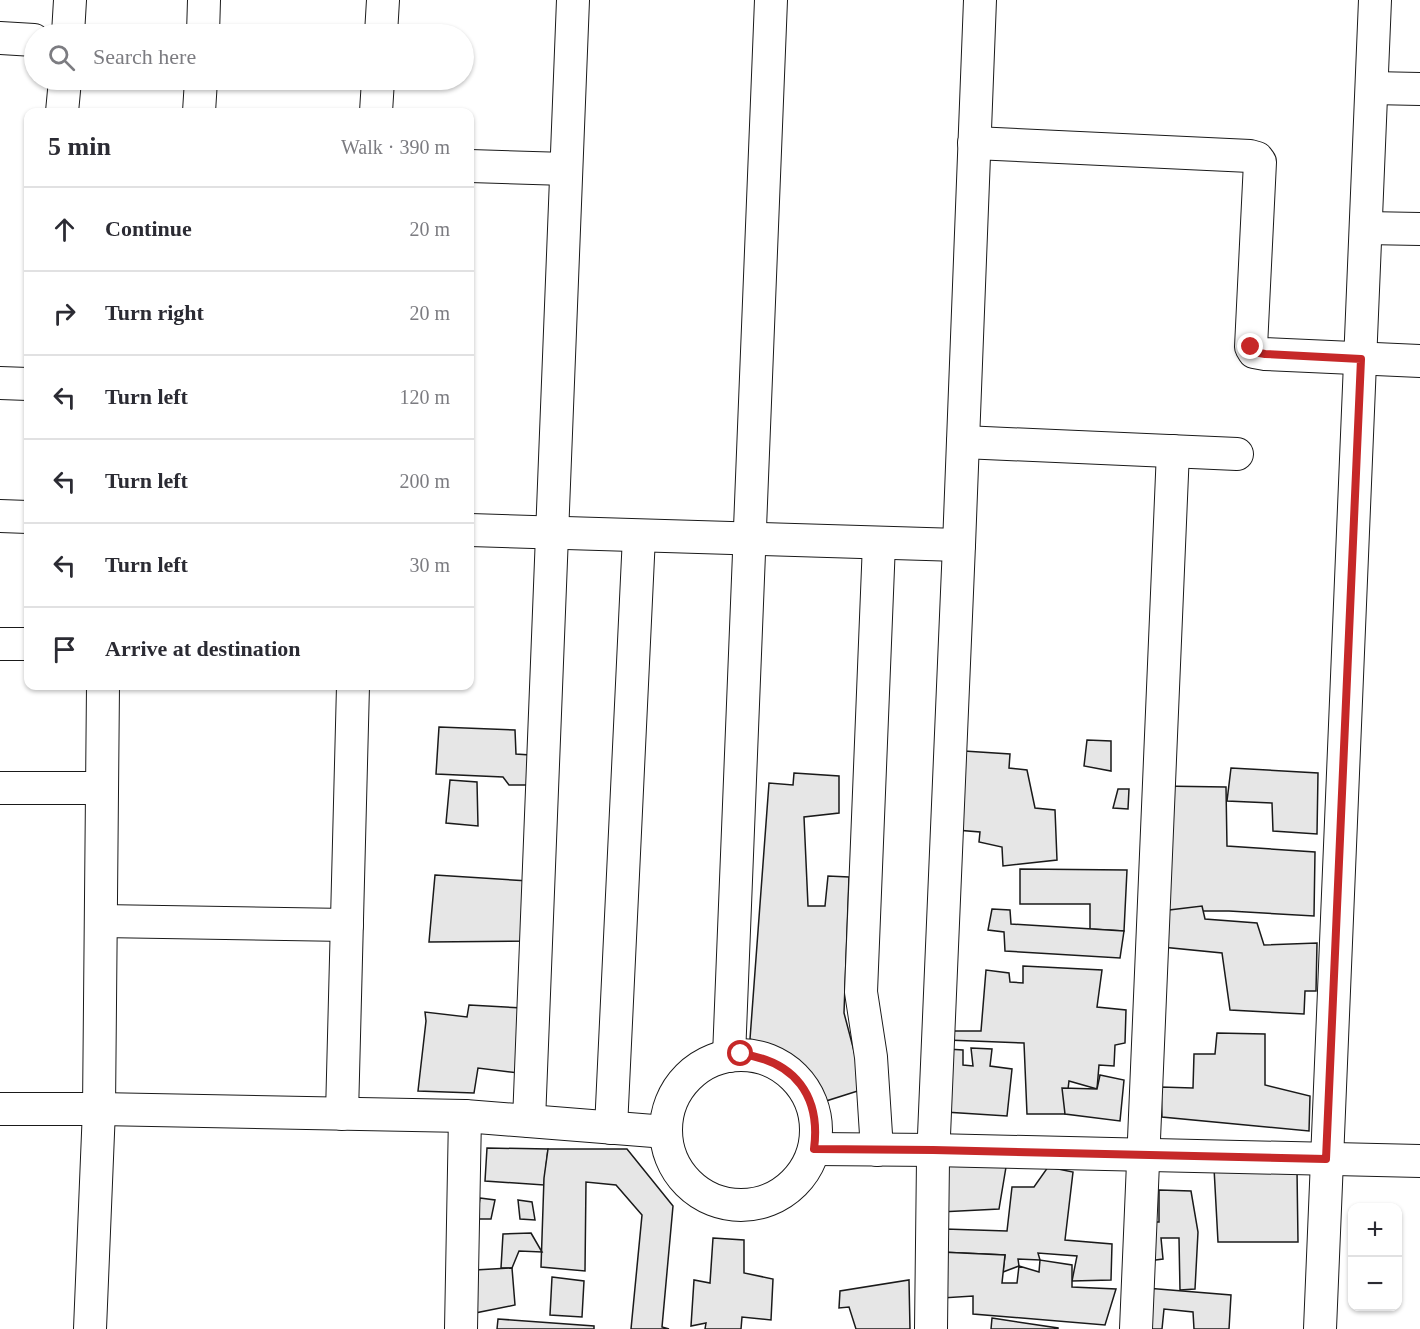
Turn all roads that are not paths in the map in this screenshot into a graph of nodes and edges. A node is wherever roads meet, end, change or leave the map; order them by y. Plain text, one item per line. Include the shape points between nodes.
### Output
1 (70, 0) edge
2 (204, 0) edge
3 (383, 0) edge
4 (573, 0) edge
5 (771, 0) edge
6 (980, 0) edge
7 (1375, 0) edge
8 (69, 24) edge
9 (203, 24) edge
10 (382, 24) edge
11 (0, 38) edge
12 (24, 39) edge
13 (1372, 88) junction
14 (1420, 89) edge
15 (64, 90) edge
16 (200, 90) edge
17 (377, 90) edge
18 (62, 108) edge
19 (199, 108) edge
20 (376, 108) edge
21 (974, 143) junction
22 (474, 166) edge
23 (566, 169) junction
24 (1366, 228) junction
25 (1420, 229) edge
26 (1361, 359) junction
27 (1420, 361) edge
28 (0, 383) edge
29 (24, 384) edge
30 (963, 442) junction
31 (1173, 451) junction
32 (1237, 454) dead end
33 (0, 516) edge
34 (24, 517) edge
35 (474, 530) edge
36 (552, 533) junction
37 (639, 536) junction
38 (749, 539) junction
39 (879, 543) junction
40 (960, 546) junction
41 (0, 644) edge
42 (24, 644) edge
43 (103, 690) edge
44 (353, 690) edge
45 (0, 788) edge
46 (102, 788) junction
47 (101, 921) junction
48 (347, 925) junction
49 (729, 1056) junction
50 (0, 1109) edge
51 (99, 1109) junction
52 (342, 1114) junction
53 (465, 1116) junction
54 (529, 1121) junction
55 (611, 1128) junction
56 (666, 1132) junction
57 (814, 1149) junction
58 (877, 1150) junction
59 (933, 1150) junction
60 (1143, 1156) junction
61 (1326, 1159) junction
62 (1420, 1161) edge
63 (90, 1329) edge
64 (461, 1329) edge
65 (931, 1329) edge
66 (1136, 1329) edge
67 (1320, 1329) edge

1 - 8 street
2 - 9 street
3 - 10 street
4 - 23 street
5 - 38 street
6 - 21 street
7 - 13 street
11 - 12 street
13 - 14 street
13 - 24 street
15 - 18 street
16 - 19 street
17 - 20 street
21 - 26 street via 1257,158 1260,162 1251,347 1254,352 1265,354
21 - 30 street
22 - 23 street
23 - 36 street
24 - 25 street
24 - 26 street
26 - 27 street
26 - 61 street
28 - 29 street
30 - 31 street
30 - 40 street
31 - 32 street
31 - 60 street
33 - 34 street
35 - 36 street
36 - 37 street
36 - 54 street
37 - 38 street
37 - 55 street
38 - 39 street
38 - 49 street
39 - 40 street
39 - 58 street via 861,992 871,1057
40 - 59 street
41 - 42 street
43 - 46 street
44 - 48 street
45 - 46 street
46 - 47 street
47 - 48 street
47 - 51 street
48 - 52 street
49 - 56 street via 715,1059 682,1083 670,1106
49 - 57 street via 758,1056 782,1067 802,1084 812,1104 817,1130
50 - 51 street
51 - 52 street
51 - 63 street
52 - 53 street
53 - 54 street
53 - 64 street
54 - 55 street
55 - 56 street
56 - 57 street via 671,1158 685,1181 705,1197 730,1205 756,1205 785,1192 804,1173
57 - 58 street
58 - 59 street
59 - 60 street
59 - 65 street
60 - 61 street
60 - 66 street
61 - 62 street
61 - 67 street

